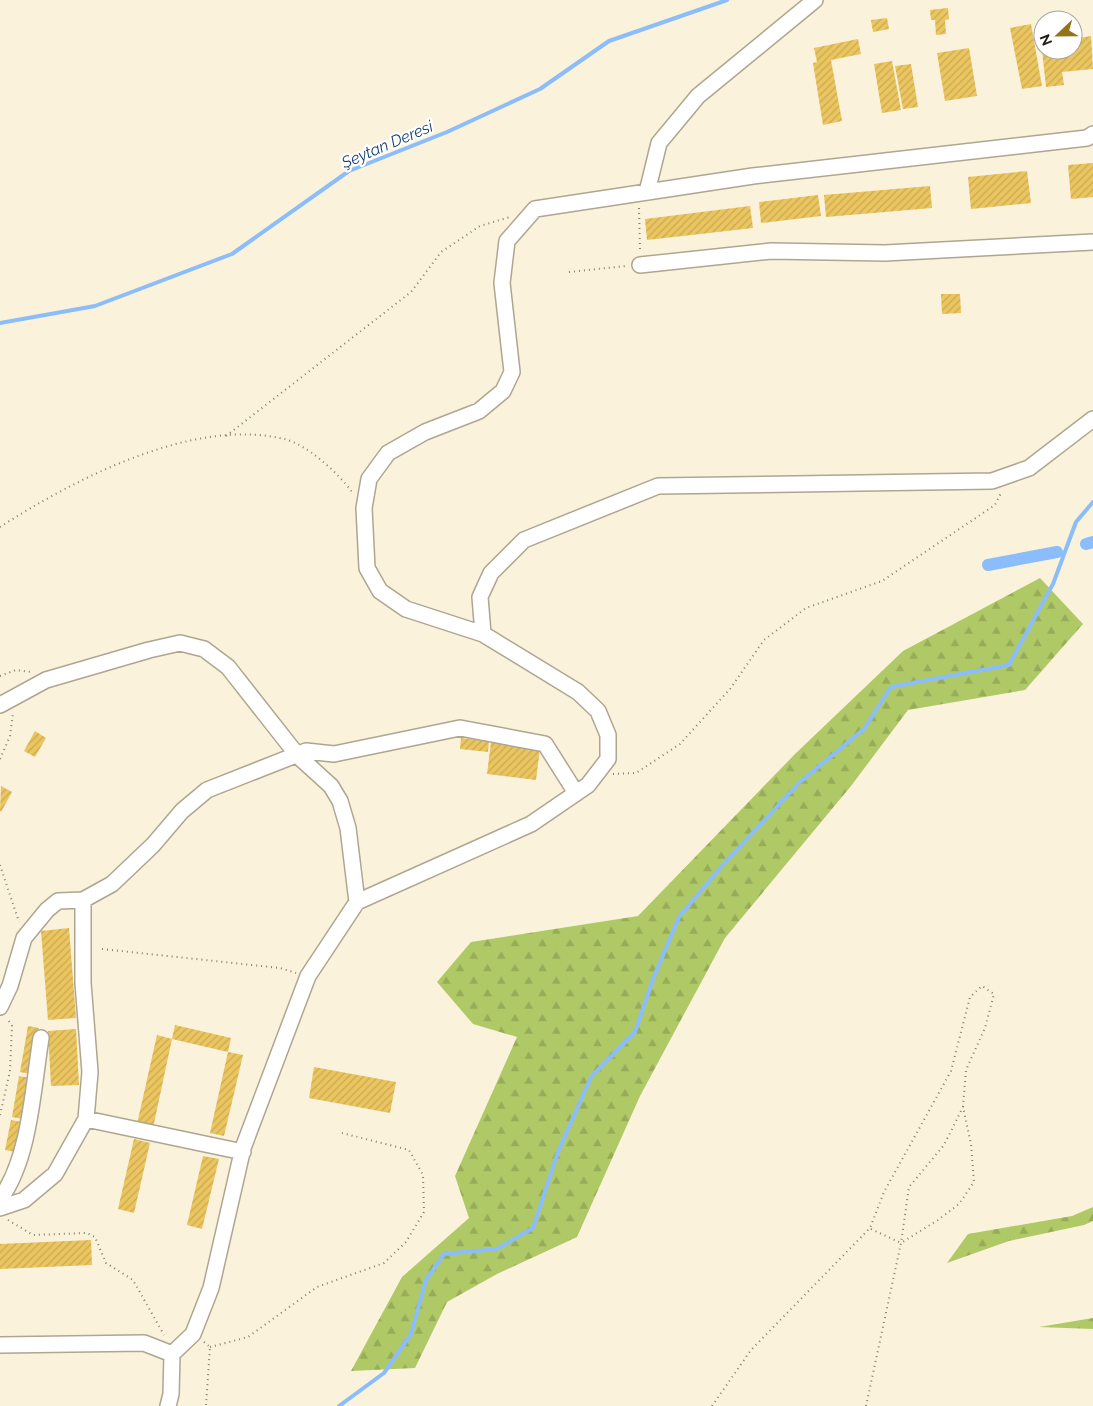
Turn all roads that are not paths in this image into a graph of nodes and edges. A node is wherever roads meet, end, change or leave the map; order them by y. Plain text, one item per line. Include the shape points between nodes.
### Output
1 (815, 0) edge
2 (1093, 134) edge
3 (643, 193) junction
4 (1093, 242) edge
5 (640, 265) road end
6 (1093, 419) edge
7 (483, 634) junction
8 (0, 705) edge
9 (298, 756) junction
10 (576, 793) junction
11 (83, 900) junction
12 (357, 902) junction
13 (0, 1006) edge
14 (41, 1038) dead end
15 (86, 1119) junction
16 (243, 1152) junction
17 (0, 1199) edge
18 (4, 1214) edge
19 (0, 1345) edge
20 (172, 1354) junction
21 (168, 1406) edge

1 - 3 street via 698,96 659,144
2 - 3 street via 1087,138 753,176
3 - 7 street via 534,209 508,241 502,283 512,372 503,391 478,411 425,432 388,453 369,480 364,508 367,568 380,591 406,609
4 - 5 street via 885,253 771,251
6 - 7 street via 1029,468 992,481 658,486 524,540 491,573 480,597
7 - 10 street via 578,692 598,711 608,735 608,759 588,785
8 - 9 street via 46,680 180,643 204,649 228,667
9 - 10 street via 306,751 334,754 460,728 545,744
9 - 11 street via 207,790 182,811 153,845 112,884
9 - 12 street via 331,786 340,801 350,836
10 - 12 street via 531,824
11 - 13 street via 58,901 24,938 10,986
11 - 15 street via 90,1072
12 - 16 street via 308,976
14 - 17 street via 24,1143 10,1187
15 - 16 street
15 - 18 street via 55,1174
16 - 20 street via 211,1288 193,1334
19 - 20 street via 144,1343
20 - 21 street

